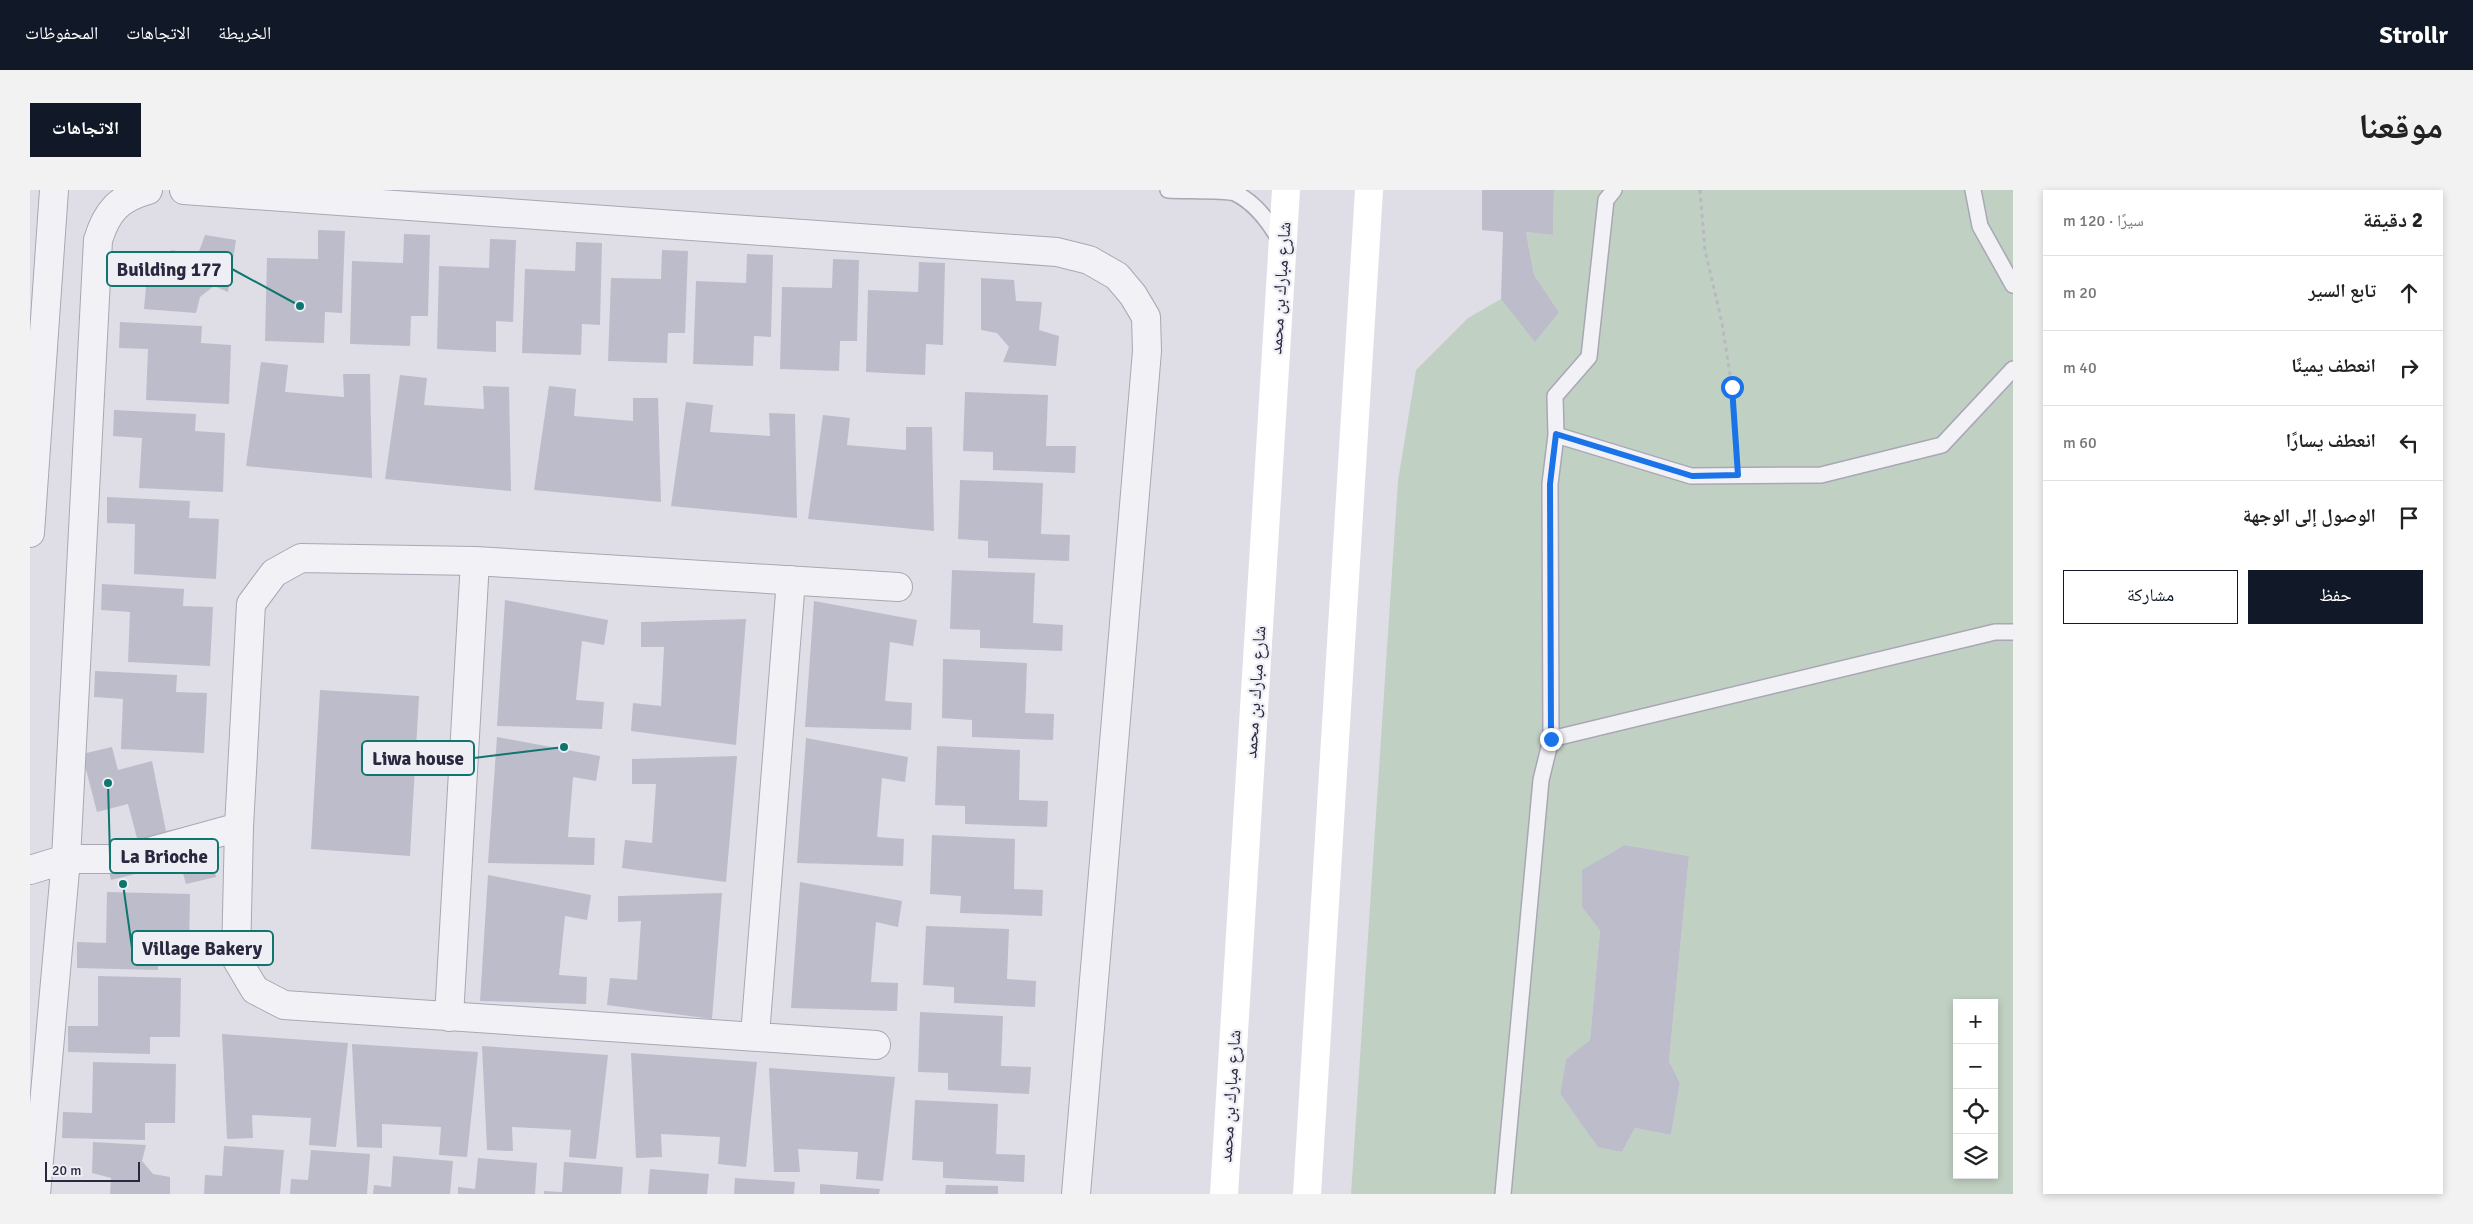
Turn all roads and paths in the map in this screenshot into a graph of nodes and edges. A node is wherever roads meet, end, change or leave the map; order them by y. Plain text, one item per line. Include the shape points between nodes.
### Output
1 (54, 190) edge
2 (148, 190) edge
3 (184, 190) edge
4 (1168, 190) edge
5 (1176, 190) edge
6 (1286, 190) edge
7 (1369, 190) edge
8 (1614, 190) edge
9 (1700, 190) edge
10 (1973, 190) edge
11 (1235, 191) edge
12 (1282, 247) junction
13 (2013, 285) edge
14 (2013, 369) edge
15 (1556, 434) junction
16 (1738, 475) junction
17 (30, 533) edge
18 (475, 561) junction
19 (791, 580) junction
20 (898, 587) dead end
21 (2013, 632) edge
22 (1551, 739) junction
23 (239, 827) junction
24 (66, 859) junction
25 (30, 870) edge
26 (449, 1017) junction
27 (755, 1035) junction
28 (876, 1045) dead end
29 (36, 1194) edge
30 (1076, 1194) edge
31 (1224, 1194) edge
32 (1307, 1194) edge
33 (1503, 1194) edge

1 - 17 street
2 - 24 street via 130,195 116,206 104,222 98,240
3 - 30 street via 1057,252 1089,260 1122,282 1146,318 1147,351
4 - 5 lane
5 - 11 lane
6 - 12 main road, شارع مبارك بن محمد
7 - 32 main road
8 - 15 lane via 1606,200 1589,358 1555,396
9 - 16 path via 1705,250 1722,323 1732,387
10 - 13 lane via 1980,226
11 - 12 lane via 1267,221
12 - 31 main road, شارع مبارك بن محمد
14 - 16 lane via 1942,445 1821,475
15 - 16 lane via 1692,476
15 - 22 lane via 1550,484
18 - 19 street
18 - 23 street via 301,558 274,573 251,604
18 - 26 street
19 - 20 street
19 - 27 street
21 - 22 lane via 1995,632
22 - 33 lane via 1541,780
23 - 24 street via 124,859
23 - 26 street via 236,958 255,990 284,1005
24 - 25 street
24 - 29 street
26 - 27 street
27 - 28 street

